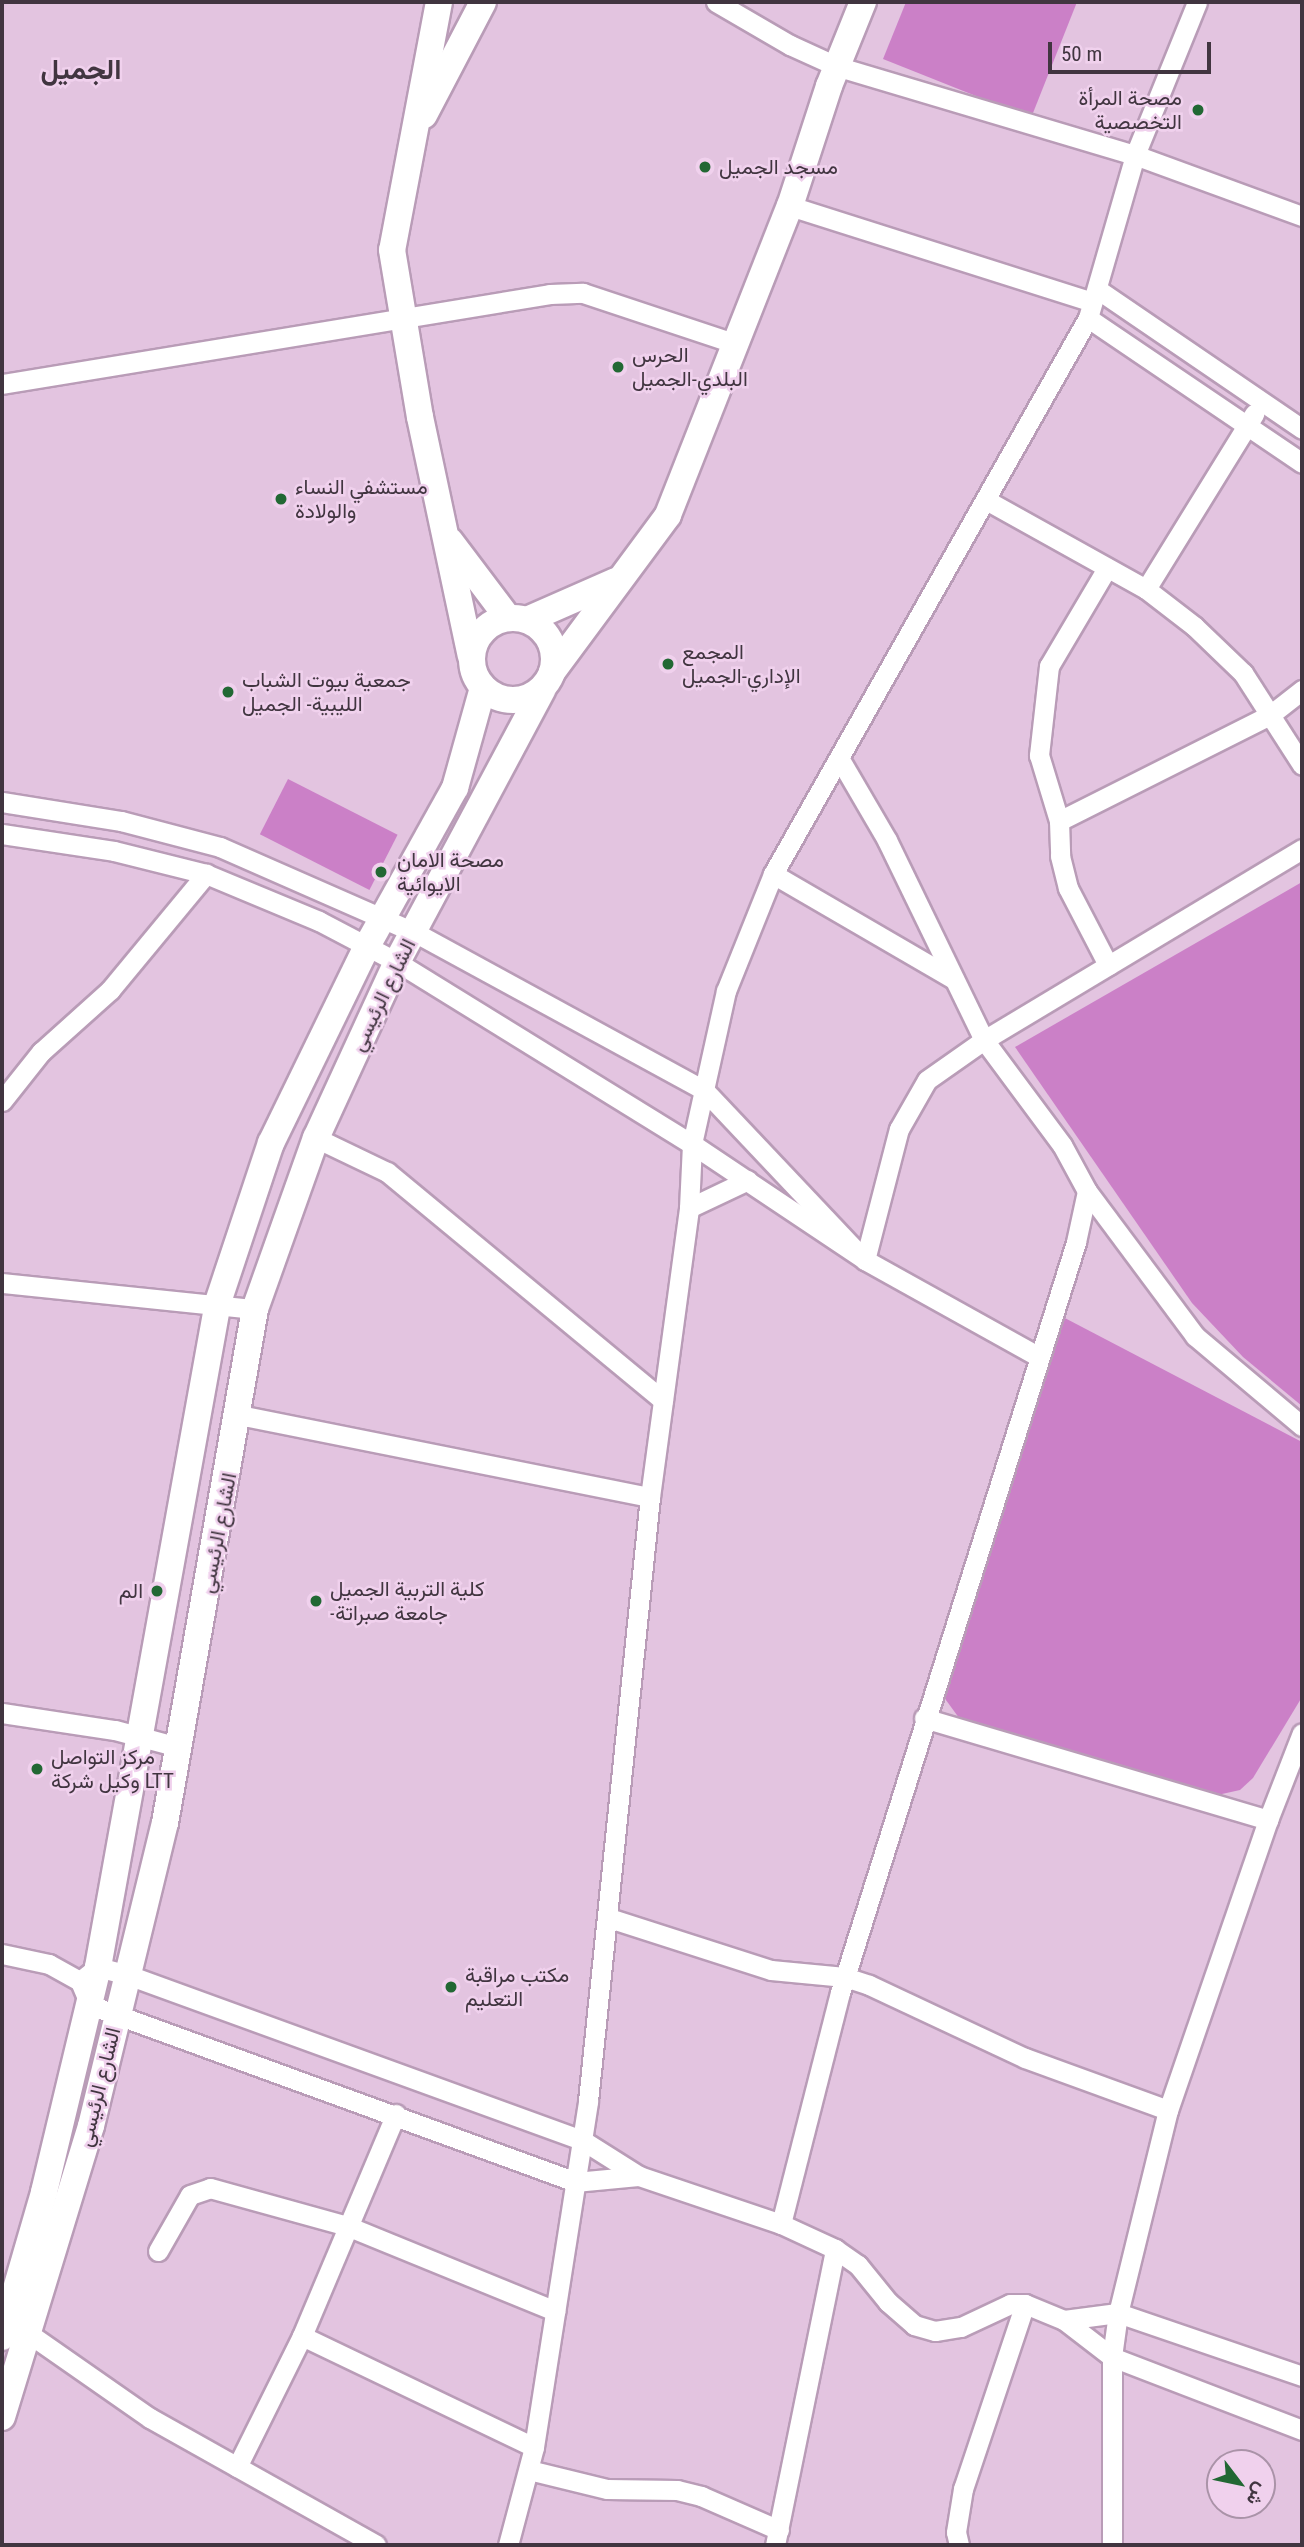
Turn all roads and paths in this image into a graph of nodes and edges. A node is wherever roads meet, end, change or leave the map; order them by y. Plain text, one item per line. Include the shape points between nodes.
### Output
1 (439, 2) edge
2 (483, 2) edge
3 (716, 2) edge
4 (863, 2) edge
5 (1197, 2) edge
6 (836, 66) junction
7 (408, 145) junction
8 (1135, 155) junction
9 (790, 206) junction
10 (1302, 216) edge
11 (1092, 303) junction
12 (404, 314) junction
13 (736, 344) junction
14 (2, 384) edge
15 (1262, 400) junction
16 (1247, 424) junction
17 (1302, 429) edge
18 (1302, 463) edge
19 (986, 500) junction
20 (445, 536) junction
21 (1107, 568) junction
22 (623, 576) junction
23 (1146, 589) junction
24 (518, 619) junction
25 (471, 656) junction
26 (547, 681) junction
27 (483, 688) junction
28 (1302, 690) edge
29 (1270, 715) junction
30 (839, 758) junction
31 (1302, 765) edge
32 (2, 802) edge
33 (1059, 821) junction
34 (2, 834) edge
35 (1302, 849) edge
36 (206, 874) junction
37 (773, 874) junction
38 (382, 919) junction
39 (414, 932) junction
40 (367, 946) junction
41 (397, 962) junction
42 (1108, 965) junction
43 (952, 978) junction
44 (984, 1040) junction
45 (704, 1090) junction
46 (2, 1101) edge
47 (316, 1138) junction
48 (692, 1144) junction
49 (748, 1180) junction
50 (1087, 1191) junction
51 (689, 1208) junction
52 (865, 1260) junction
53 (2, 1283) edge
54 (218, 1302) junction
55 (256, 1309) junction
56 (1039, 1357) junction
57 (663, 1401) junction
58 (239, 1415) junction
59 (1302, 1426) edge
60 (650, 1497) junction
61 (2, 1713) edge
62 (924, 1718) junction
63 (1302, 1733) edge
64 (142, 1736) junction
65 (178, 1747) junction
66 (1268, 1820) junction
67 (609, 1918) junction
68 (2, 1954) edge
69 (128, 1975) junction
70 (845, 1978) junction
71 (89, 1985) junction
72 (117, 2016) junction
73 (1168, 2110) junction
74 (396, 2114) junction
75 (582, 2140) junction
76 (639, 2176) junction
77 (576, 2182) junction
78 (780, 2224) junction
79 (347, 2226) junction
80 (835, 2249) junction
81 (158, 2251) dead end
82 (1025, 2304) junction
83 (555, 2311) junction
84 (1118, 2313) junction
85 (1064, 2320) junction
86 (9, 2330) edge
87 (302, 2336) junction
88 (1112, 2357) junction
89 (1302, 2376) edge
90 (2, 2417) edge
91 (1302, 2430) edge
92 (534, 2447) junction
93 (237, 2468) junction
94 (529, 2470) junction
95 (777, 2538) edge
96 (953, 2541) edge
97 (376, 2545) edge
98 (508, 2545) edge
99 (1112, 2545) edge

1 - 7 street
2 - 7 street
3 - 6 street
4 - 6 street, الشارع الرئيسي
5 - 8 street
6 - 8 street
6 - 9 street, الشارع الرئيسي
7 - 12 street via 392,250
8 - 10 street
8 - 11 street
9 - 11 street
9 - 13 street, الشارع الرئيسي
11 - 15 street
11 - 16 street
11 - 19 street
12 - 13 street via 583,293
12 - 14 street
12 - 20 street
13 - 22 street, الشارع الرئيسي via 668,515
15 - 16 street
15 - 17 street
16 - 18 street
16 - 23 street
19 - 21 street
19 - 30 street
20 - 24 street
20 - 25 street
21 - 23 street
21 - 33 street via 1049,666 1040,755
22 - 24 street
22 - 26 street, الشارع الرئيسي
23 - 29 street via 1243,673
24 - 25 street via 479,635
24 - 26 street via 538,626 552,647
25 - 27 street
26 - 27 street via 514,701
26 - 39 street, الشارع الرئيسي
27 - 38 street, الشارع الرئيسي via 455,788
28 - 29 street
29 - 31 street
29 - 33 street
30 - 37 street
30 - 43 street via 887,840
32 - 38 street via 121,821 220,847
33 - 42 street via 1060,856 1068,888
34 - 36 street via 114,851
35 - 42 street
36 - 40 street
36 - 46 street via 110,990 41,1052
37 - 43 street
37 - 45 street via 726,991
38 - 39 street
38 - 40 street, الشارع الرئيسي
39 - 41 street, الشارع الرئيسي
39 - 45 street
40 - 41 street
40 - 54 street, الشارع الرئيسي via 271,1143
41 - 47 street, الشارع الرئيسي
41 - 48 street
42 - 44 street
43 - 44 street
44 - 50 street via 1062,1145
44 - 52 street via 928,1080 905,1112
45 - 48 street
45 - 52 street
47 - 55 street, الشارع الرئيسي
47 - 57 street via 387,1172
48 - 49 street
48 - 51 street
49 - 51 street
49 - 52 street
50 - 56 street via 1076,1242
50 - 59 street via 1195,1336
51 - 57 street
52 - 56 street
53 - 54 street
54 - 55 street
54 - 64 street, الشارع الرئيسي
55 - 58 street, الشارع الرئيسي
56 - 62 street
57 - 60 street
58 - 60 street
58 - 65 street, الشارع الرئيسي
60 - 67 street
61 - 64 street
62 - 66 street
62 - 70 street
63 - 66 street
64 - 65 street
64 - 71 street, الشارع الرئيسي
65 - 69 street, الشارع الرئيسي via 165,1823
66 - 73 street
67 - 70 street via 771,1970
67 - 75 street
68 - 71 street via 49,1964
69 - 71 street
69 - 72 street, الشارع الرئيسي
69 - 75 street
70 - 73 street via 1025,2058
70 - 78 street
71 - 72 street
71 - 86 street, الشارع الرئيسي
72 - 74 street
72 - 86 street, الشارع الرئيسي via 91,2126
73 - 84 street
74 - 77 street
74 - 79 street
75 - 76 street
75 - 77 street
76 - 77 street
76 - 78 street
77 - 83 street
78 - 80 street
79 - 81 street via 210,2188 190,2195
79 - 83 street
79 - 87 street
80 - 82 street via 858,2265 914,2325 935,2331 961,2327 1010,2304
80 - 95 street
82 - 85 street
82 - 96 street via 963,2489
83 - 92 street
84 - 85 street
84 - 88 street
84 - 89 street
85 - 88 street
86 - 90 street, الشارع الرئيسي
86 - 93 street
87 - 92 street
87 - 93 street
88 - 91 street
88 - 99 street
92 - 94 street
93 - 97 street
94 - 95 street via 607,2488 677,2490 701,2496
94 - 98 street

